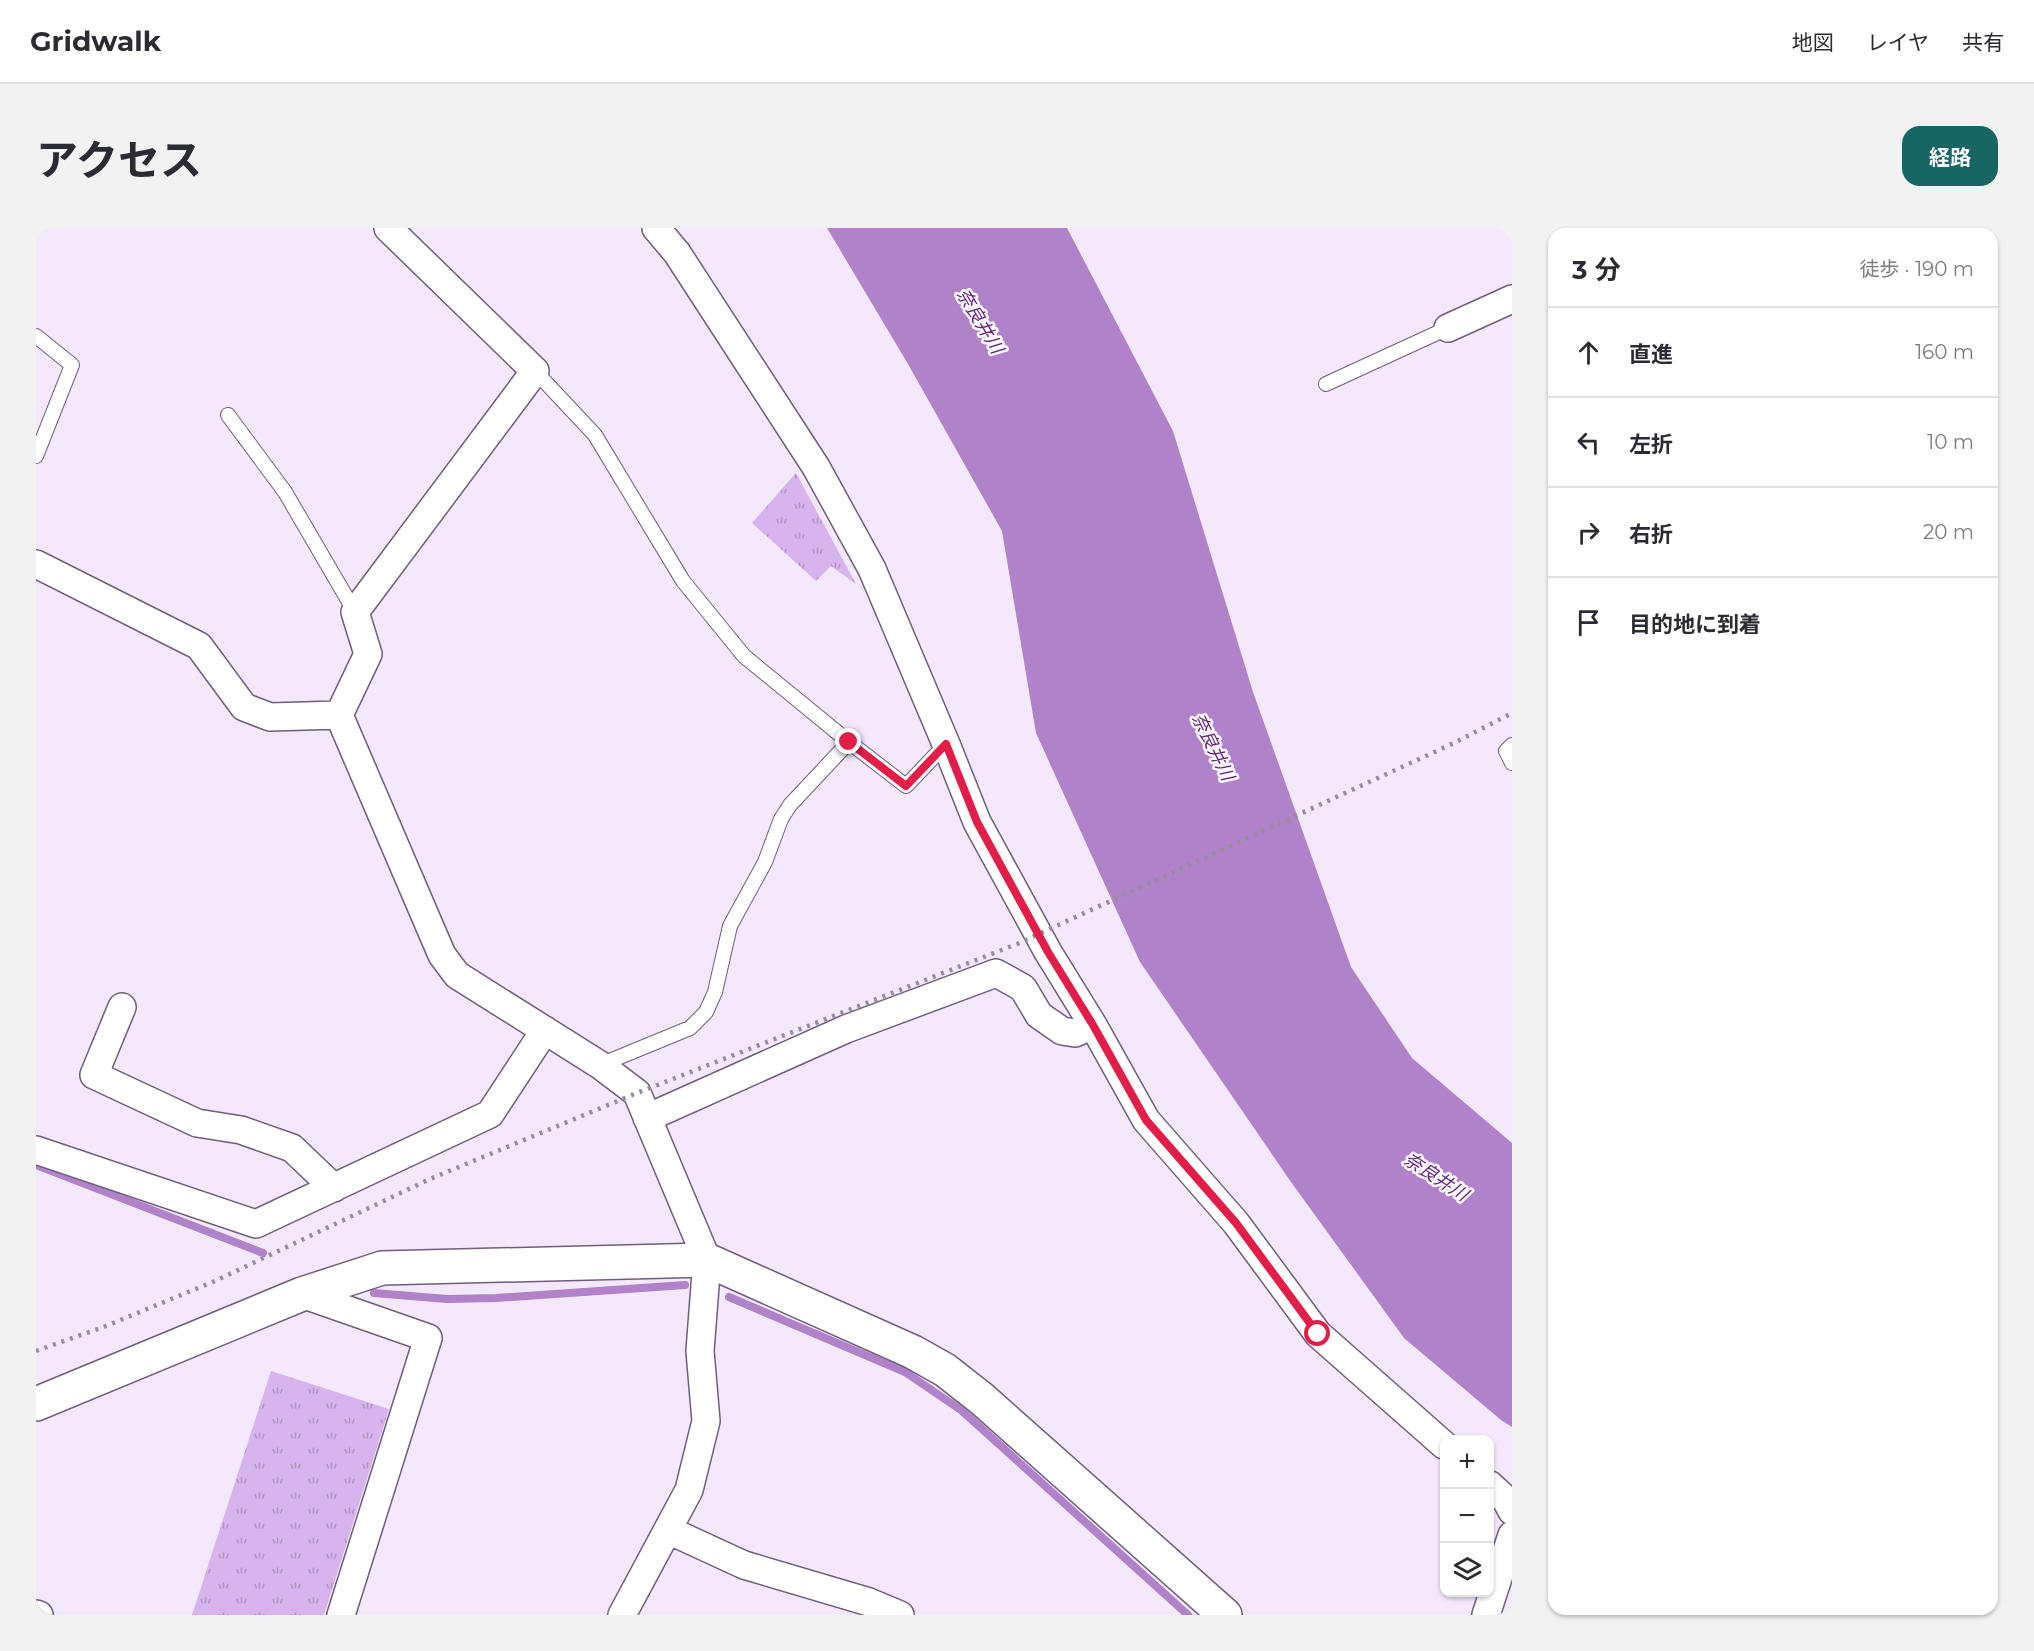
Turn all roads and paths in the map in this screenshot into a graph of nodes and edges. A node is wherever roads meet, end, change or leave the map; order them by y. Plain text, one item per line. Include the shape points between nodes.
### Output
1 (388, 228) edge
2 (656, 228) edge
3 (1512, 299) edge
4 (1448, 328) joint
5 (36, 336) edge
6 (535, 371) junction
7 (1326, 384) dead end
8 (228, 415) dead end
9 (36, 456) edge
10 (36, 564) edge
11 (355, 612) junction
12 (339, 715) junction
13 (849, 742) junction
14 (946, 744) junction
15 (1512, 745) edge
16 (1512, 763) edge
17 (122, 1007) dead end
18 (1093, 1025) junction
19 (545, 1030) junction
20 (600, 1065) junction
21 (647, 1118) junction
22 (36, 1149) edge
23 (333, 1188) junction
24 (707, 1260) junction
25 (302, 1294) junction
26 (36, 1404) edge
27 (1440, 1441) edge
28 (1494, 1489) edge
29 (1512, 1511) edge
30 (668, 1530) junction
31 (1512, 1536) edge
32 (836, 1603) edge
33 (341, 1615) edge
34 (622, 1615) edge
35 (900, 1615) edge
36 (1225, 1615) edge
37 (1486, 1615) edge

1 - 6 street
2 - 14 street via 677,252 816,467 873,569
3 - 4 street
4 - 7 lane
5 - 9 lane via 72,365
6 - 11 street
6 - 13 lane via 595,435 683,581 744,656
8 - 11 lane via 285,492
10 - 12 street via 199,646 244,707 270,717
11 - 12 street via 368,654
12 - 19 street via 442,955 457,975
13 - 14 lane via 906,786
13 - 20 lane via 790,804 781,819 765,862 730,926 715,992 706,1012 690,1028
14 - 18 street via 977,822
15 - 16 lane via 1506,751
17 - 23 street via 94,1075 197,1123 241,1130 292,1148
18 - 21 street via 1075,1034 1062,1031 1039,1015 1023,988 996,973 846,1029
18 - 27 street via 1146,1120 1236,1223 1318,1334
19 - 20 street
19 - 23 street via 490,1114
20 - 21 street via 637,1093
21 - 24 street
22 - 23 street via 256,1224
24 - 25 street via 382,1268
24 - 30 street via 700,1351 706,1420 689,1490
24 - 36 street via 876,1334 945,1370
25 - 26 street
25 - 33 street via 428,1338
28 - 29 street
30 - 32 street
30 - 34 street
31 - 37 street
32 - 35 street via 869,1602

